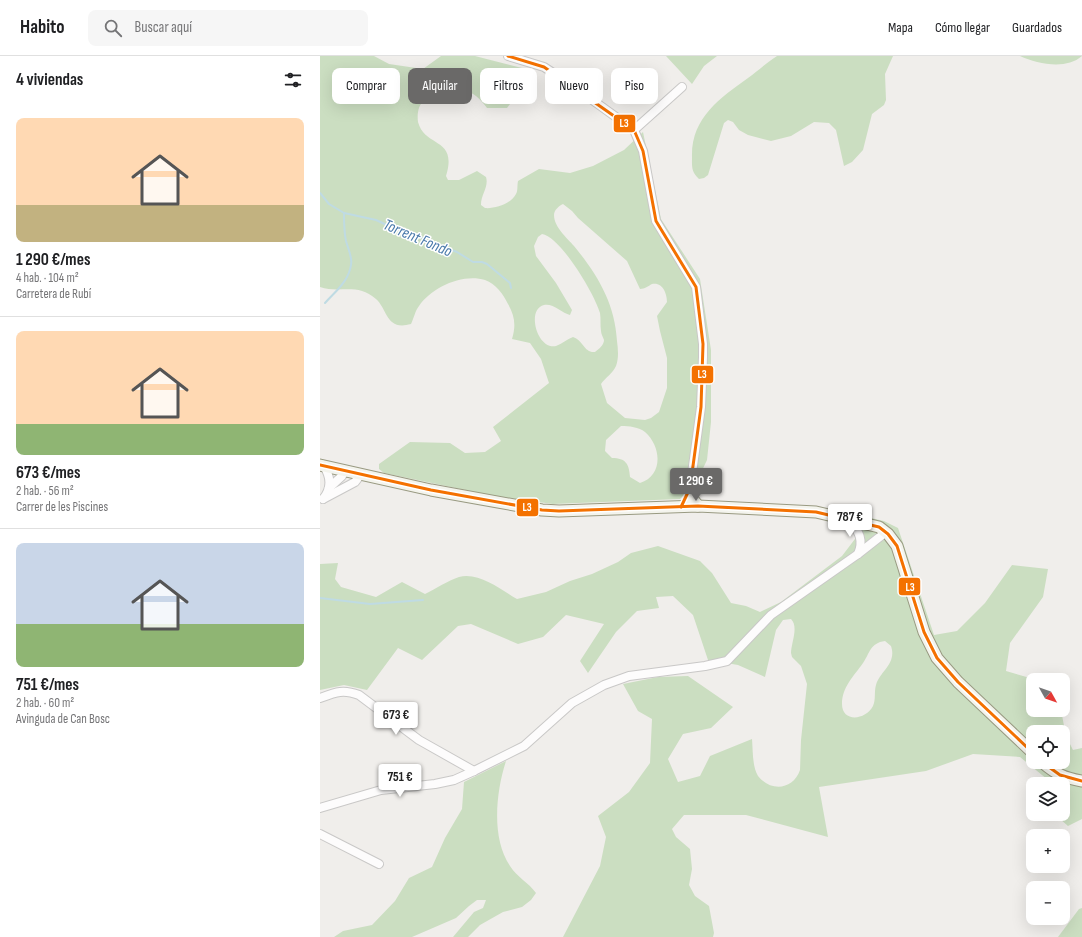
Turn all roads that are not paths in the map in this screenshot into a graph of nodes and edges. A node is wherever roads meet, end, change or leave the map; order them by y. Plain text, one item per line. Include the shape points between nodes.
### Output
1 (508, 56) edge
2 (682, 87) dead end
3 (634, 130) junction
4 (321, 465) edge
5 (353, 472) junction
6 (329, 488) junction
7 (690, 488) junction
8 (321, 500) edge
9 (698, 506) junction
10 (681, 507) junction
11 (850, 520) junction
12 (873, 532) junction
13 (858, 554) junction
14 (320, 698) edge
15 (1026, 746) edge
16 (1051, 769) edge
17 (474, 771) junction
18 (1082, 781) edge
19 (320, 808) edge
20 (320, 834) edge
21 (379, 864) dead end

1 - 3 street via 544,67
2 - 3 street
3 - 7 street via 643,151 656,221 696,287 703,344 702,378 701,407
4 - 5 street
4 - 6 street via 327,471
5 - 6 street via 342,476
5 - 8 street via 354,482
5 - 10 street via 431,490 542,510
6 - 8 street
7 - 9 street via 691,497
7 - 10 street
9 - 10 street
9 - 11 street via 816,512
11 - 12 street
11 - 12 street via 857,529
12 - 13 street
12 - 13 street via 870,546
12 - 15 street via 897,546 924,632 937,658 958,682
13 - 17 street via 771,616 727,661 629,676 604,685 572,703 524,746
14 - 17 street via 347,691 359,695 420,740
16 - 18 street via 1065,778
17 - 19 street via 454,780 382,790
20 - 21 street

